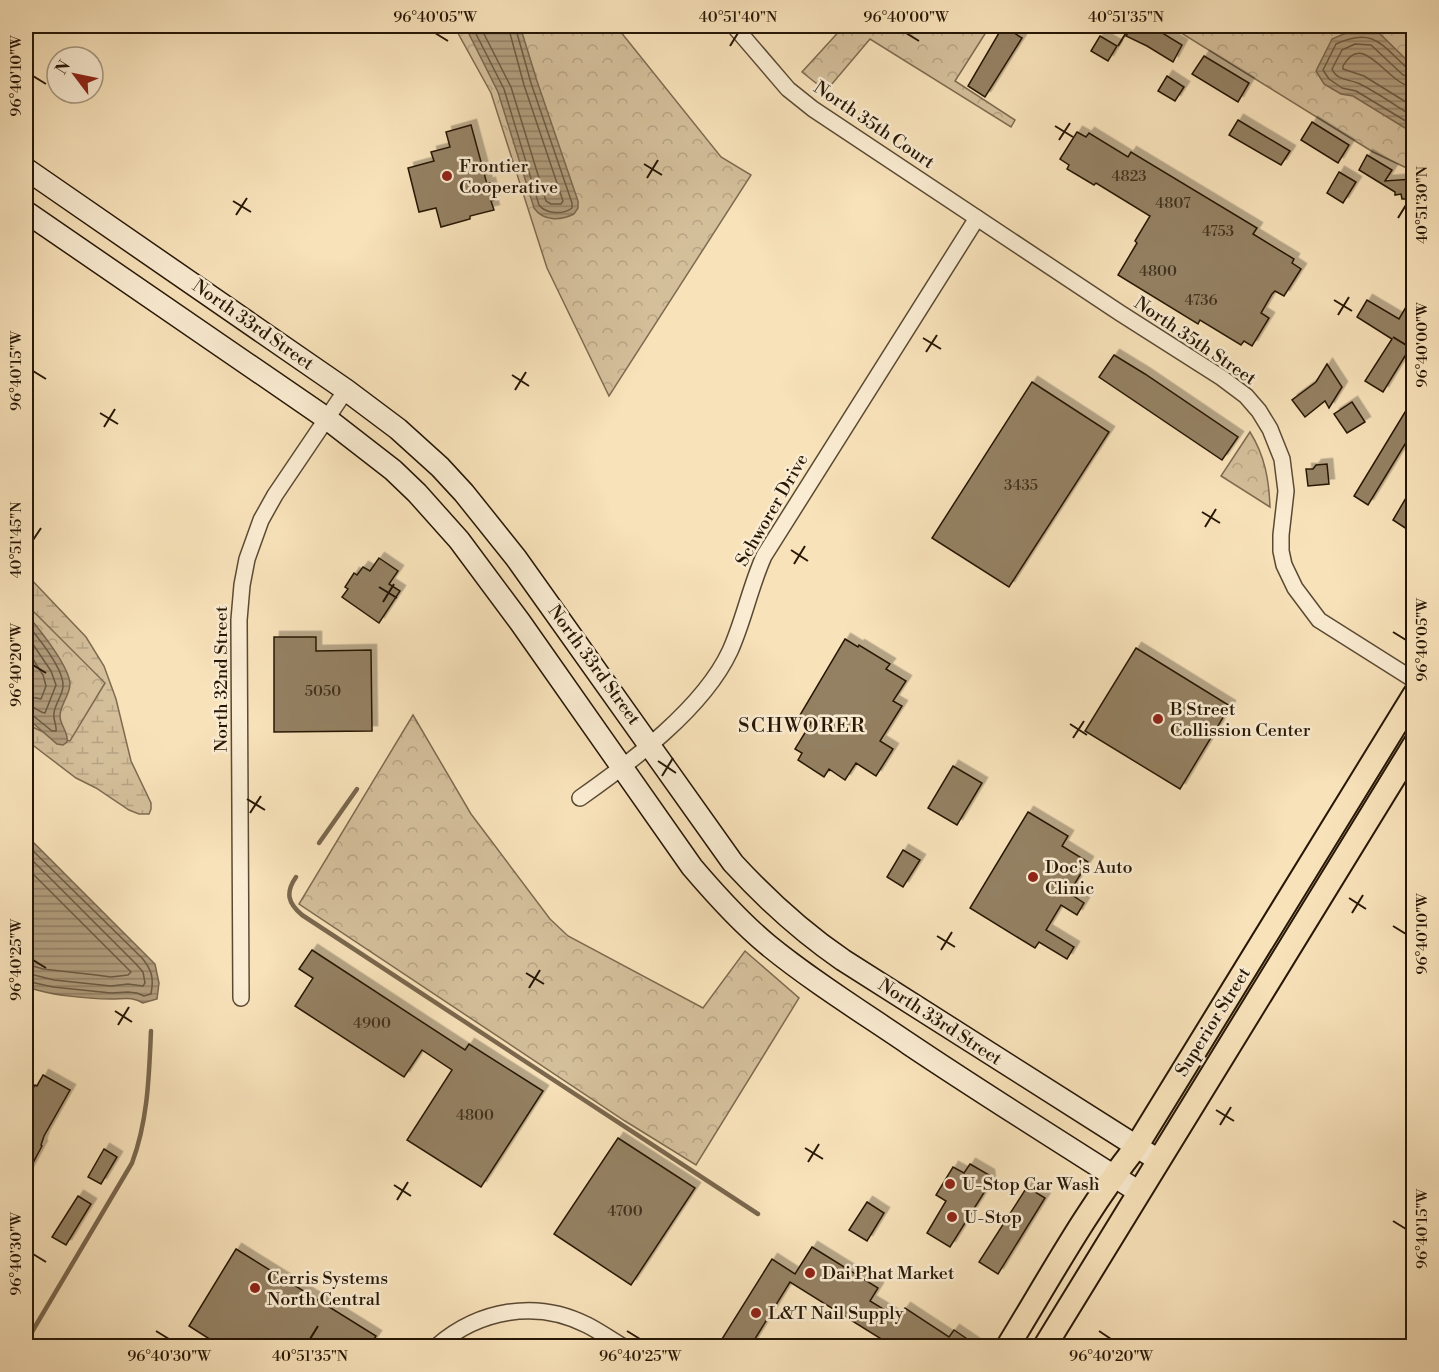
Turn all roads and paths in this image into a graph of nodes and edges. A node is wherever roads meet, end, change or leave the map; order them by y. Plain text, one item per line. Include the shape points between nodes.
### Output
1 (734, 26) edge
2 (26, 169) edge
3 (26, 212) edge
4 (977, 218) junction
5 (346, 390) junction
6 (326, 418) junction
7 (1413, 680) edge
8 (1413, 695) edge
9 (650, 744) junction
10 (1413, 745) edge
11 (621, 767) junction
12 (580, 798) dead end
13 (831, 991) junction
14 (241, 998) dead end
15 (910, 1003) junction
16 (1136, 1147) junction
17 (1158, 1160) junction
18 (1113, 1176) junction
19 (1139, 1192) junction
20 (437, 1347) edge
21 (622, 1347) edge
22 (1008, 1347) edge
23 (1046, 1347) edge

1 - 4 street, North 35th Court via 777,76 813,109
2 - 5 main road, North 33rd Street
3 - 6 main road, North 33rd Street
4 - 7 street, North 35th Street via 1246,396 1270,429 1282,459 1286,491 1281,551 1295,588 1319,620
4 - 9 street, Schworer Drive via 764,556 723,664 697,699
5 - 6 street, North 32nd Street
5 - 9 main road, North 33rd Street via 421,449 464,493 523,567
6 - 11 main road, North 33rd Street via 393,470 459,540
6 - 14 street, North 32nd Street via 261,520 242,585
8 - 16 main road, Superior Street
9 - 11 street, Schworer Drive
9 - 15 main road, North 33rd Street via 733,862 772,904 827,949
10 - 17 main road, Superior Street
11 - 12 street, Schworer Drive
11 - 13 main road, North 33rd Street via 716,895 767,944
13 - 15 main road via 871,988
13 - 18 main road, North 33rd Street
15 - 16 main road, North 33rd Street
16 - 17 main road, North 33rd Street
16 - 18 main road, Superior Street
17 - 19 main road, Superior Street
18 - 19 main road, North 33rd Street
18 - 22 main road, Superior Street
19 - 23 main road, Superior Street
20 - 21 street via 476,1321 519,1310 564,1316 586,1324

